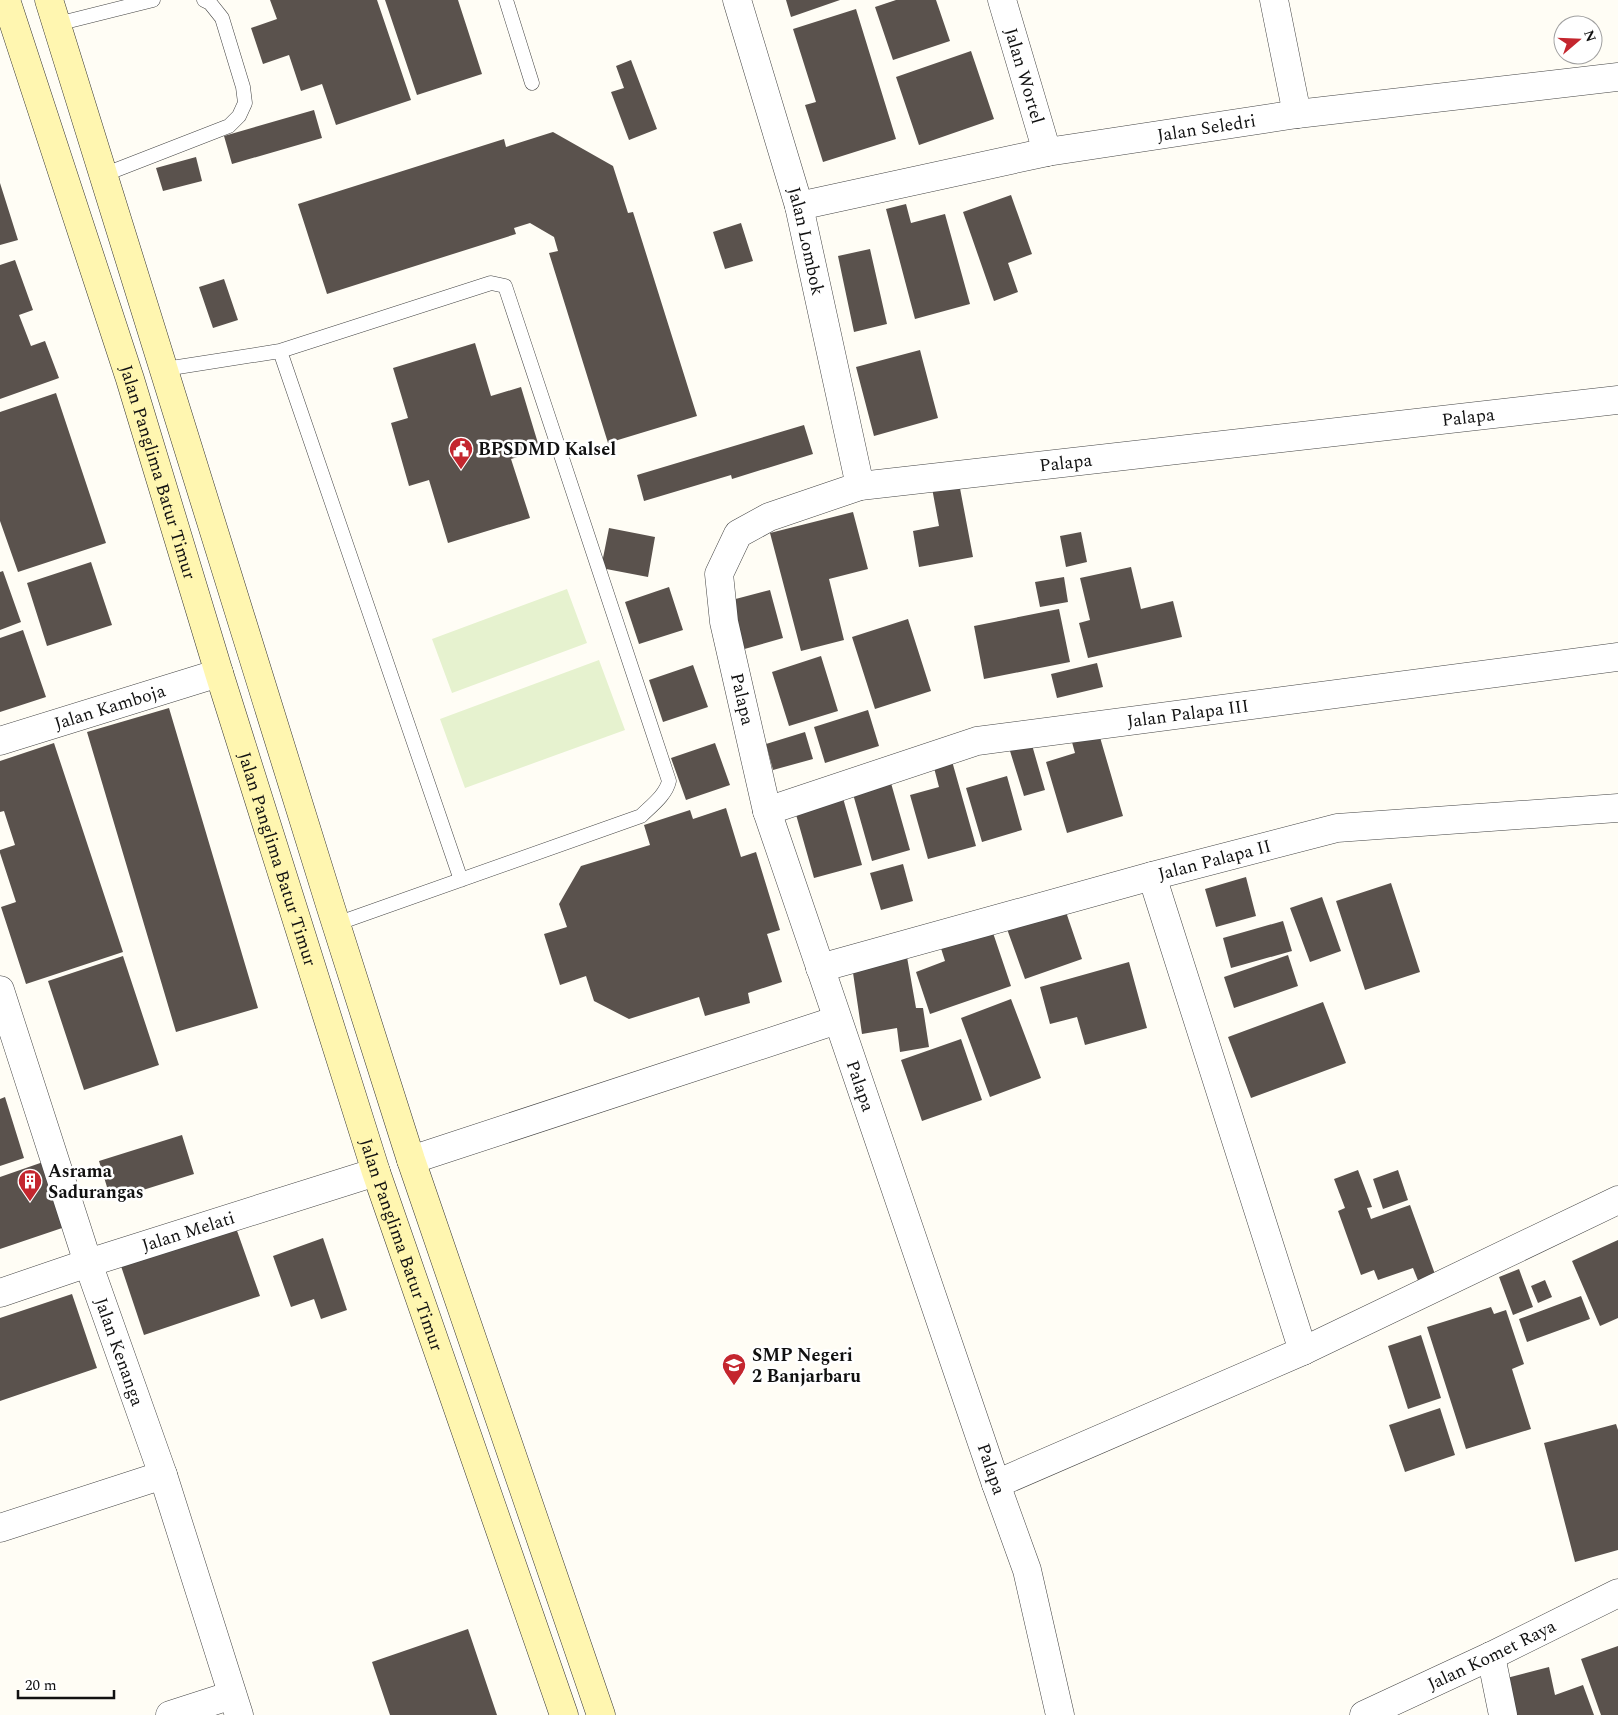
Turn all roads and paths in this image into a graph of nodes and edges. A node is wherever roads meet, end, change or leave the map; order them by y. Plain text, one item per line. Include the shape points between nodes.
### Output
1 (6, 0) edge
2 (153, 0) edge
3 (204, 0) edge
4 (506, 0) edge
5 (737, 0) edge
6 (1002, 0) edge
7 (1274, 0) edge
8 (53, 12) edge
9 (1618, 77) edge
10 (532, 83) dead end
11 (1297, 114) junction
12 (1047, 152) junction
13 (103, 175) junction
14 (798, 206) junction
15 (123, 238) junction
16 (88, 252) junction
17 (280, 351) junction
18 (165, 369) junction
19 (130, 379) junction
20 (1618, 400) edge
21 (860, 486) junction
22 (1618, 657) edge
23 (219, 673) junction
24 (0, 741) edge
25 (287, 764) junction
26 (251, 777) junction
27 (1618, 808) edge
28 (767, 811) junction
29 (1152, 876) junction
30 (461, 880) junction
31 (333, 914) junction
32 (296, 916) junction
33 (820, 968) junction
34 (0, 990) edge
35 (837, 1020) junction
36 (411, 1160) junction
37 (376, 1172) junction
38 (1618, 1200) edge
39 (88, 1263) junction
40 (0, 1293) edge
41 (1303, 1351) junction
42 (163, 1475) junction
43 (996, 1484) junction
44 (0, 1528) edge
45 (1618, 1593) edge
46 (1491, 1656) junction
47 (235, 1705) edge
48 (170, 1715) edge
49 (564, 1715) edge
50 (601, 1715) edge
51 (1060, 1715) edge
52 (1364, 1715) edge
53 (1503, 1715) edge

1 - 16 main road, Jalan Panglima Batur Timur
2 - 8 lane
3 - 13 lane via 222,18 245,102 239,116 229,126
4 - 10 lane
5 - 14 street, Jalan Lombok
6 - 12 street, Jalan Wortel
7 - 11 street
8 - 13 main road, Jalan Panglima Batur Timur
9 - 11 street, Jalan Seledri
11 - 12 street, Jalan Seledri
12 - 14 street, Jalan Seledri
13 - 15 main road, Jalan Panglima Batur Timur
14 - 21 street, Jalan Lombok
15 - 16 main road via 117,251 109,257
15 - 18 main road, Jalan Panglima Batur Timur
16 - 19 main road, Jalan Panglima Batur Timur
17 - 18 lane
17 - 30 lane
17 - 30 lane via 491,283 508,289 669,781 658,800 641,816
18 - 19 main road via 144,366 136,370
18 - 25 main road, Jalan Panglima Batur Timur
19 - 23 main road, Jalan Panglima Batur Timur
20 - 21 street, Palapa
21 - 28 street, Palapa via 769,517 738,534 719,574 724,622
22 - 28 street, Jalan Palapa III via 977,741
23 - 24 street, Jalan Kamboja
23 - 26 main road, Jalan Panglima Batur Timur
25 - 26 main road via 280,774 272,778
25 - 31 main road, Jalan Panglima Batur Timur
26 - 32 main road, Jalan Panglima Batur Timur
27 - 29 street, Jalan Palapa II via 1337,828
28 - 33 street, Palapa
29 - 33 street, Jalan Palapa II
29 - 41 street
30 - 31 lane
31 - 32 main road via 318,899 301,905
31 - 36 main road, Jalan Panglima Batur Timur
32 - 37 main road, Jalan Panglima Batur Timur
33 - 35 street, Palapa
34 - 39 street, Jalan Kenanga
35 - 36 street
35 - 43 street, Palapa
36 - 50 main road, Jalan Panglima Batur Timur
37 - 39 street, Jalan Melati
37 - 49 main road, Jalan Panglima Batur Timur
38 - 41 street
39 - 40 street, Jalan Melati
39 - 42 street, Jalan Kenanga
41 - 43 street
42 - 44 street
42 - 47 street, Jalan Kenanga
43 - 51 street, Palapa via 1028,1570
45 - 46 street, Jalan Komet Raya
46 - 52 street, Jalan Komet Raya
46 - 53 street
47 - 48 street

